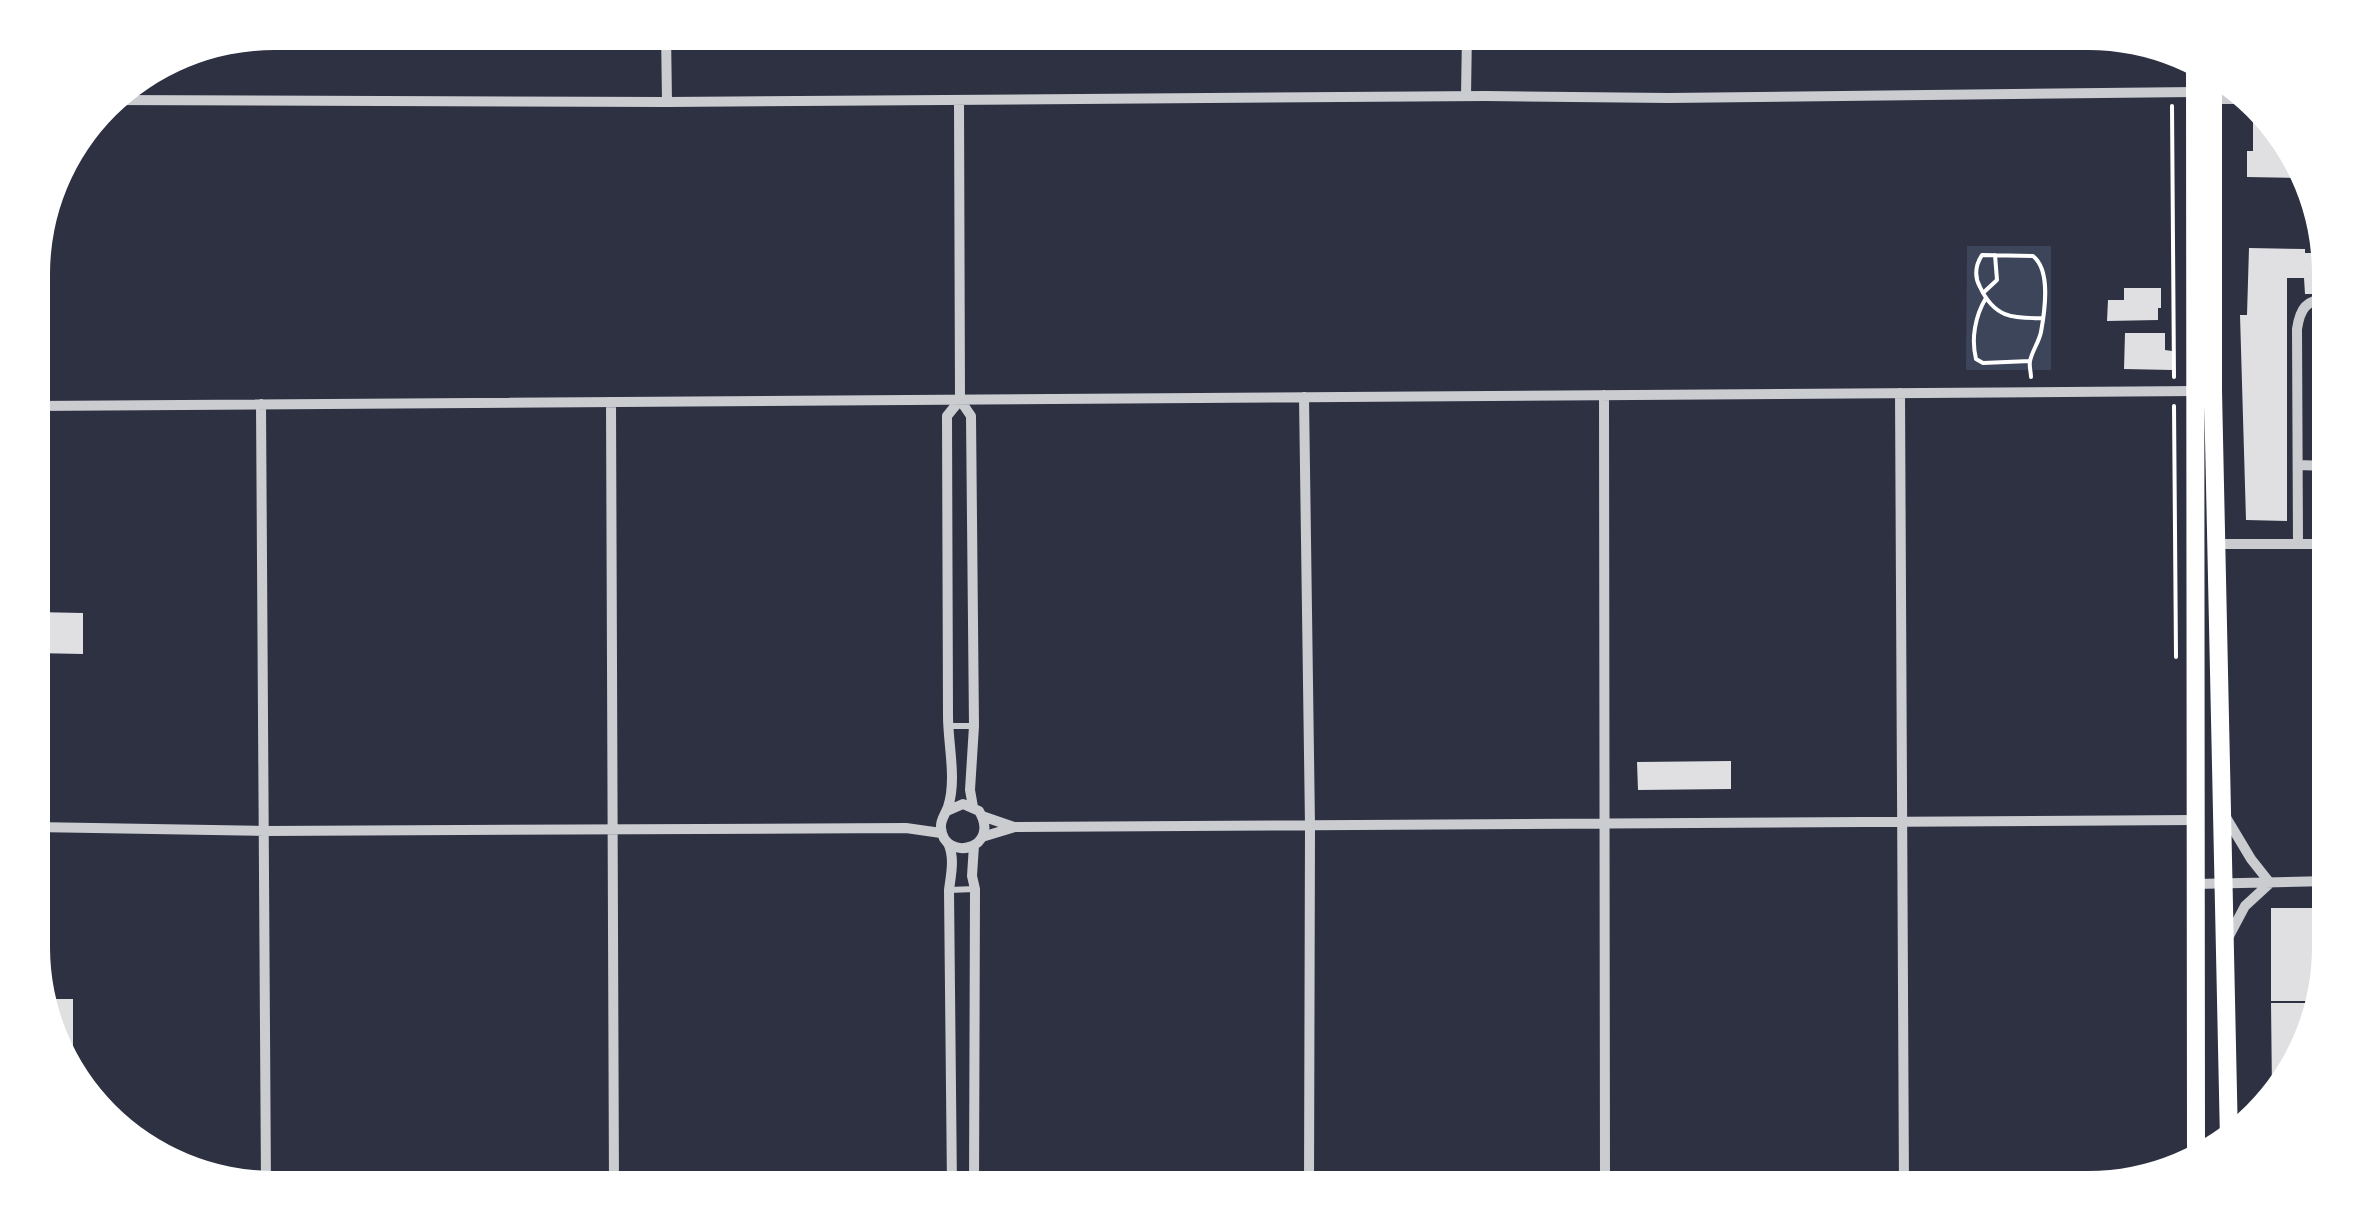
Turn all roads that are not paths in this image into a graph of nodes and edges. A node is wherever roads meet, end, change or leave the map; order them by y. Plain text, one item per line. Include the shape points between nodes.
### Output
1 (666, 50) edge
2 (1467, 50) edge
3 (2200, 81) edge
4 (2208, 86) edge
5 (1466, 96) junction
6 (2204, 96) junction
7 (2225, 98) edge
8 (134, 100) edge
9 (959, 101) junction
10 (667, 102) junction
11 (2312, 302) edge
12 (2193, 391) junction
13 (2213, 391) junction
14 (1900, 393) junction
15 (1604, 395) junction
16 (1304, 397) junction
17 (960, 400) junction
18 (611, 402) junction
19 (261, 404) junction
20 (50, 406) edge
21 (2298, 465) junction
22 (2312, 465) edge
23 (972, 476) junction
24 (948, 477) junction
25 (2194, 544) junction
26 (2217, 544) junction
27 (2298, 544) junction
28 (2312, 544) edge
29 (948, 726) junction
30 (974, 726) junction
31 (2221, 809) junction
32 (978, 812) junction
33 (945, 814) junction
34 (2194, 820) junction
35 (1901, 822) junction
36 (1604, 824) junction
37 (1310, 826) junction
38 (50, 828) edge
39 (906, 828) junction
40 (1015, 828) junction
41 (612, 830) junction
42 (265, 831) junction
43 (944, 838) junction
44 (978, 842) junction
45 (2312, 882) edge
46 (2270, 883) junction
47 (2195, 884) junction
48 (2223, 884) junction
49 (950, 890) junction
50 (975, 890) junction
51 (2224, 944) junction
52 (2229, 1121) edge
53 (2196, 1143) edge
54 (266, 1171) edge
55 (614, 1171) edge
56 (952, 1171) edge
57 (974, 1171) edge
58 (1309, 1171) edge
59 (1605, 1171) edge
60 (1904, 1171) edge

1 - 10 street
2 - 5 street
3 - 6 main road
4 - 6 main road
5 - 6 street
5 - 9 street
6 - 7 street
6 - 12 main road
6 - 13 main road
8 - 10 street
9 - 10 street
9 - 17 street
11 - 21 street via 2299,318
12 - 13 street
12 - 14 street
12 - 25 main road
13 - 26 main road
14 - 15 street
14 - 35 street
15 - 16 street
15 - 36 street
16 - 17 street
16 - 37 street
17 - 18 street
17 - 23 street via 971,416
17 - 24 street via 947,416
18 - 19 street
18 - 41 street
19 - 20 street
19 - 42 street
21 - 22 street
21 - 27 street
23 - 24 lane
23 - 30 street
24 - 29 street
25 - 26 street
25 - 34 main road
26 - 27 street
26 - 31 main road
27 - 28 street
29 - 30 lane
29 - 33 street via 952,788
30 - 32 street via 970,790
31 - 46 street
31 - 48 main road
32 - 33 street via 962,804
32 - 40 street
32 - 44 street via 984,830
33 - 39 street
33 - 43 street
34 - 35 street
34 - 47 main road
35 - 36 street
35 - 60 street
36 - 37 street
36 - 59 street
37 - 40 street
37 - 58 street
38 - 42 street
39 - 41 street
39 - 43 street
40 - 44 street
41 - 42 street
41 - 55 street
42 - 54 street
43 - 44 street via 960,848
43 - 49 street via 951,851
44 - 50 street
45 - 46 street
46 - 48 street
46 - 51 street via 2245,906
47 - 48 street
47 - 53 main road
48 - 51 main road
49 - 50 lane
49 - 56 street
50 - 57 street
51 - 52 main road

